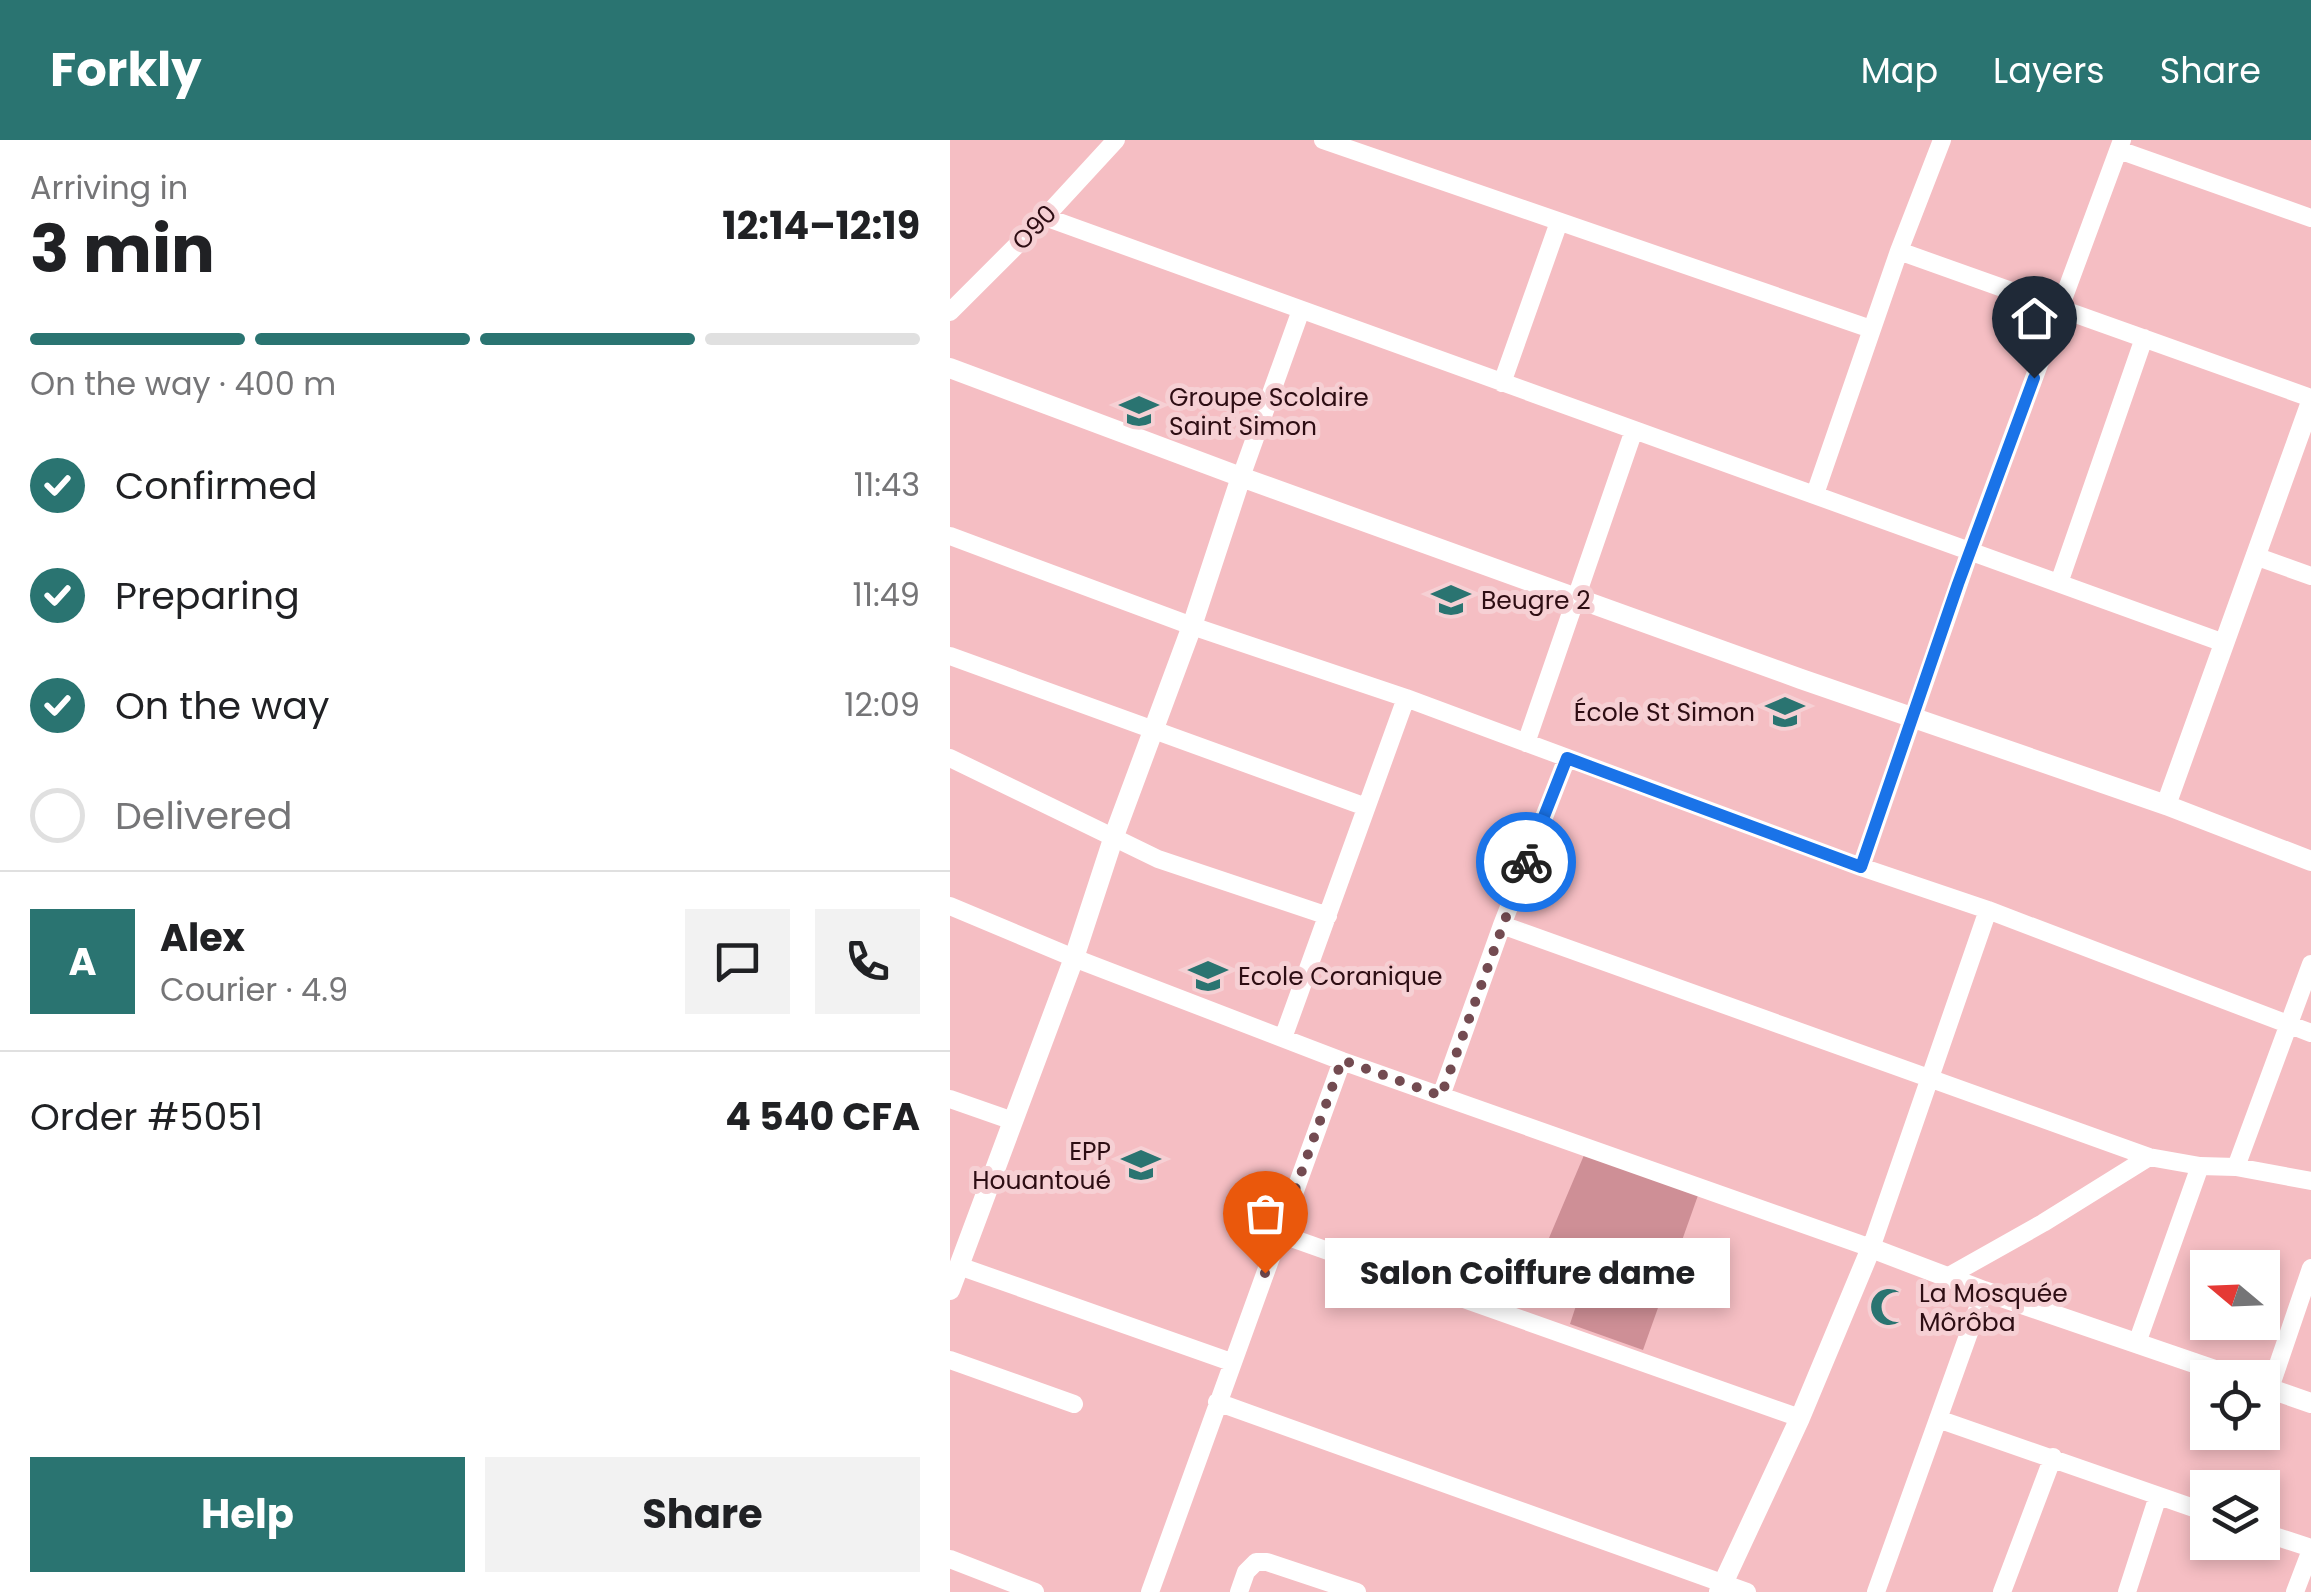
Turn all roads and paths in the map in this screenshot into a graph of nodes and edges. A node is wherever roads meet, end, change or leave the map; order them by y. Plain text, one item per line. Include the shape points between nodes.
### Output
1 (1116, 140) edge
2 (1323, 140) edge
3 (1942, 140) edge
4 (2120, 145) edge
5 (1046, 218) junction
6 (2311, 218) edge
7 (1559, 222) junction
8 (1899, 251) junction
9 (2060, 309) junction
10 (1300, 310) junction
11 (950, 312) edge
12 (1871, 329) junction
13 (2144, 338) junction
14 (950, 368) edge
15 (1502, 383) junction
16 (2311, 400) edge
17 (1634, 430) junction
18 (1241, 478) junction
19 (1816, 494) junction
20 (950, 536) edge
21 (1970, 551) junction
22 (2255, 556) junction
23 (2311, 576) edge
24 (2059, 583) junction
25 (1575, 597) junction
26 (1192, 626) junction
27 (2224, 643) junction
28 (950, 656) edge
29 (1406, 698) junction
30 (1912, 716) junction
31 (1152, 730) junction
32 (1526, 743) junction
33 (950, 758) edge
34 (1567, 758) junction
35 (2166, 805) junction
36 (1366, 807) junction
37 (1114, 836) junction
38 (2311, 861) edge
39 (1861, 867) junction
40 (950, 906) edge
41 (1988, 910) junction
42 (1328, 916) junction
43 (1502, 925) junction
44 (1074, 958) junction
45 (2311, 964) edge
46 (2288, 1025) junction
47 (2311, 1033) edge
48 (1283, 1038) junction
49 (1342, 1060) junction
50 (1928, 1080) junction
51 (1441, 1096) junction
52 (950, 1100) edge
53 (1013, 1121) junction
54 (2149, 1157) junction
55 (2200, 1166) junction
56 (2236, 1167) junction
57 (2311, 1181) edge
58 (1280, 1234) junction
59 (1871, 1248) junction
60 (959, 1266) junction
61 (2311, 1268) edge
62 (1947, 1277) junction
63 (950, 1290) edge
64 (1984, 1291) junction
65 (2137, 1343) junction
66 (950, 1360) edge
67 (2276, 1360) edge
68 (2190, 1361) edge
69 (1231, 1362) junction
70 (2280, 1392) edge
71 (1217, 1402) junction
72 (2311, 1403) edge
73 (1074, 1404) dead end
74 (1800, 1418) junction
75 (1938, 1419) junction
76 (2053, 1457) junction
77 (2158, 1496) junction
78 (2190, 1506) edge
79 (2280, 1538) edge
80 (2311, 1549) edge
81 (950, 1559) edge
82 (1721, 1589) edge
83 (1035, 1592) edge
84 (1150, 1592) edge
85 (1239, 1592) edge
86 (1357, 1592) edge
87 (1747, 1592) edge
88 (1876, 1592) edge
89 (2002, 1592) edge
90 (2127, 1592) edge
91 (2295, 1592) edge

1 - 5 street, O90
2 - 7 street
3 - 8 street
4 - 6 street
4 - 9 street
5 - 10 street
5 - 11 street, O90
7 - 12 street
7 - 15 street
8 - 9 street
8 - 12 street
9 - 13 street
9 - 21 street
10 - 15 street
10 - 18 street
12 - 19 street
13 - 16 street
13 - 24 street
14 - 18 street
15 - 17 street
16 - 22 street
17 - 19 street
17 - 25 street
18 - 25 street
18 - 26 street
19 - 21 street
20 - 26 street
21 - 24 street
21 - 30 street
22 - 23 street
22 - 27 street
24 - 27 street
25 - 30 street
25 - 32 street
26 - 29 street
26 - 31 street
27 - 35 street
28 - 31 street
29 - 32 street
29 - 36 street
30 - 35 street
30 - 39 street
31 - 36 street
31 - 37 street
32 - 34 street
33 - 37 street
34 - 39 street
34 - 43 street
35 - 38 street
36 - 42 street
37 - 42 street via 1158,859
37 - 44 street
39 - 41 street
40 - 44 street
41 - 46 street
41 - 50 street
42 - 48 street
43 - 50 street
43 - 51 street
44 - 48 street
44 - 53 street
45 - 46 street
46 - 47 street
46 - 56 street
48 - 49 street
49 - 51 street
49 - 58 street
50 - 54 street
50 - 59 street
51 - 59 street
52 - 53 street
53 - 60 street
54 - 55 street
54 - 62 street
55 - 56 street
55 - 65 street
56 - 57 street
58 - 69 street
58 - 74 street
59 - 62 street
59 - 74 street
60 - 63 street
60 - 69 street
61 - 67 street
62 - 64 street
64 - 65 street
64 - 75 street
65 - 68 street
66 - 73 street
69 - 71 street
70 - 72 street
71 - 82 street
71 - 84 street
74 - 82 street
75 - 76 street
75 - 88 street
76 - 77 street
76 - 89 street
77 - 78 street
77 - 90 street
79 - 80 street
80 - 91 street
81 - 83 street
82 - 87 street
85 - 86 street via 1256,1562

